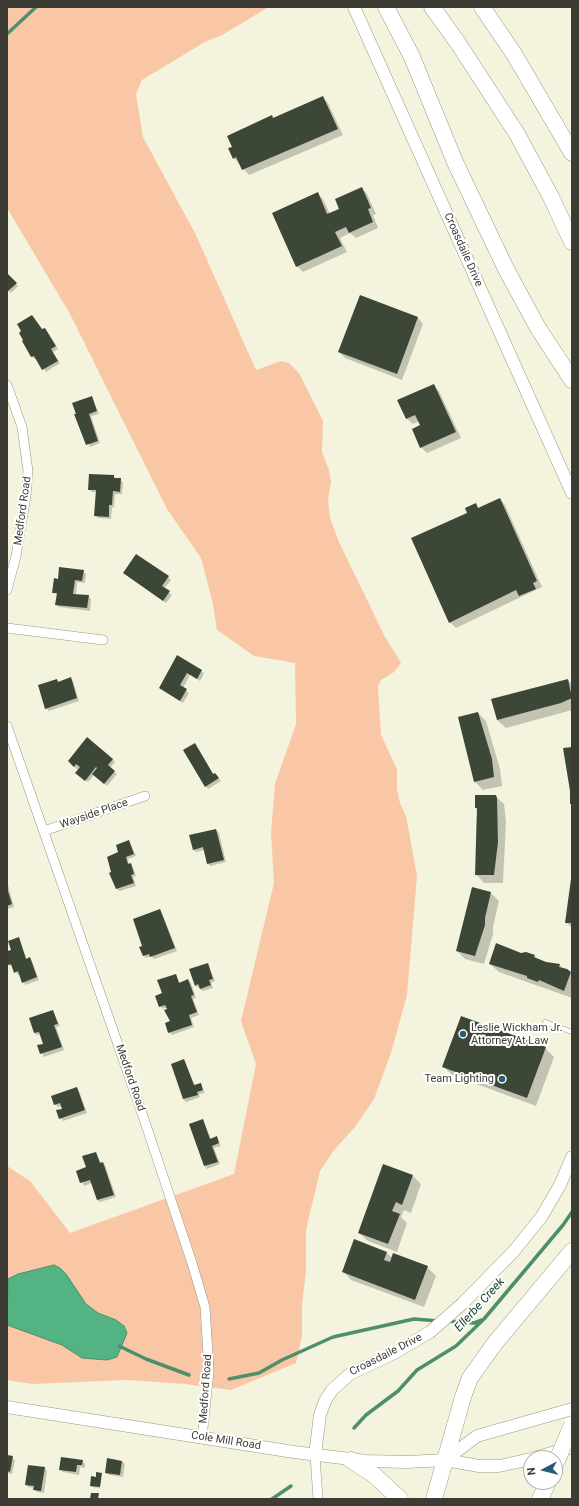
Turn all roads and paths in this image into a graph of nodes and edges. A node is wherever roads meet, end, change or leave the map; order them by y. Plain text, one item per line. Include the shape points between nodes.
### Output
1 (354, 7) edge
2 (386, 7) edge
3 (432, 7) edge
4 (482, 7) edge
5 (569, 148) edge
6 (572, 160) edge
7 (572, 242) edge
8 (572, 380) edge
9 (7, 385) edge
10 (572, 493) edge
11 (7, 590) edge
12 (7, 628) edge
13 (103, 640) dead end
14 (7, 730) edge
15 (145, 796) dead end
16 (44, 831) junction
17 (544, 1022) dead end
18 (572, 1032) edge
19 (572, 1157) edge
20 (572, 1251) edge
21 (7, 1407) edge
22 (572, 1410) edge
23 (572, 1425) edge
24 (202, 1438) junction
25 (572, 1447) edge
26 (561, 1450) edge
27 (562, 1450) edge
28 (315, 1455) junction
29 (351, 1460) junction
30 (445, 1460) junction
31 (523, 1461) edge
32 (318, 1499) edge
33 (400, 1499) edge
34 (434, 1499) edge

1 - 10 street, Croasdaile Drive
2 - 8 highway via 412,57 455,162 506,269 538,328
3 - 7 highway via 517,134
4 - 5 highway via 514,54
5 - 6 highway
9 - 11 street, Medford Road via 22,427 28,471 16,556
12 - 13 street
14 - 16 street, Medford Road
15 - 16 street, Wayside Place
16 - 24 street, Medford Road via 145,1122 192,1262 204,1307 209,1370
17 - 18 lane
19 - 28 street, Croasdaile Drive via 542,1216 514,1251 462,1304 430,1332 350,1374 332,1390 320,1415
20 - 30 highway via 480,1362 470,1378
21 - 24 street, Cole Mill Road
22 - 30 street via 477,1436
23 - 26 highway, bridge
24 - 28 street, Cole Mill Road
25 - 27 street
28 - 29 street, Cole Mill Road
28 - 32 street
29 - 30 street, Cole Mill Road via 390,1463
29 - 33 highway via 374,1475
30 - 31 street, Cole Mill Road via 499,1466
30 - 34 highway

